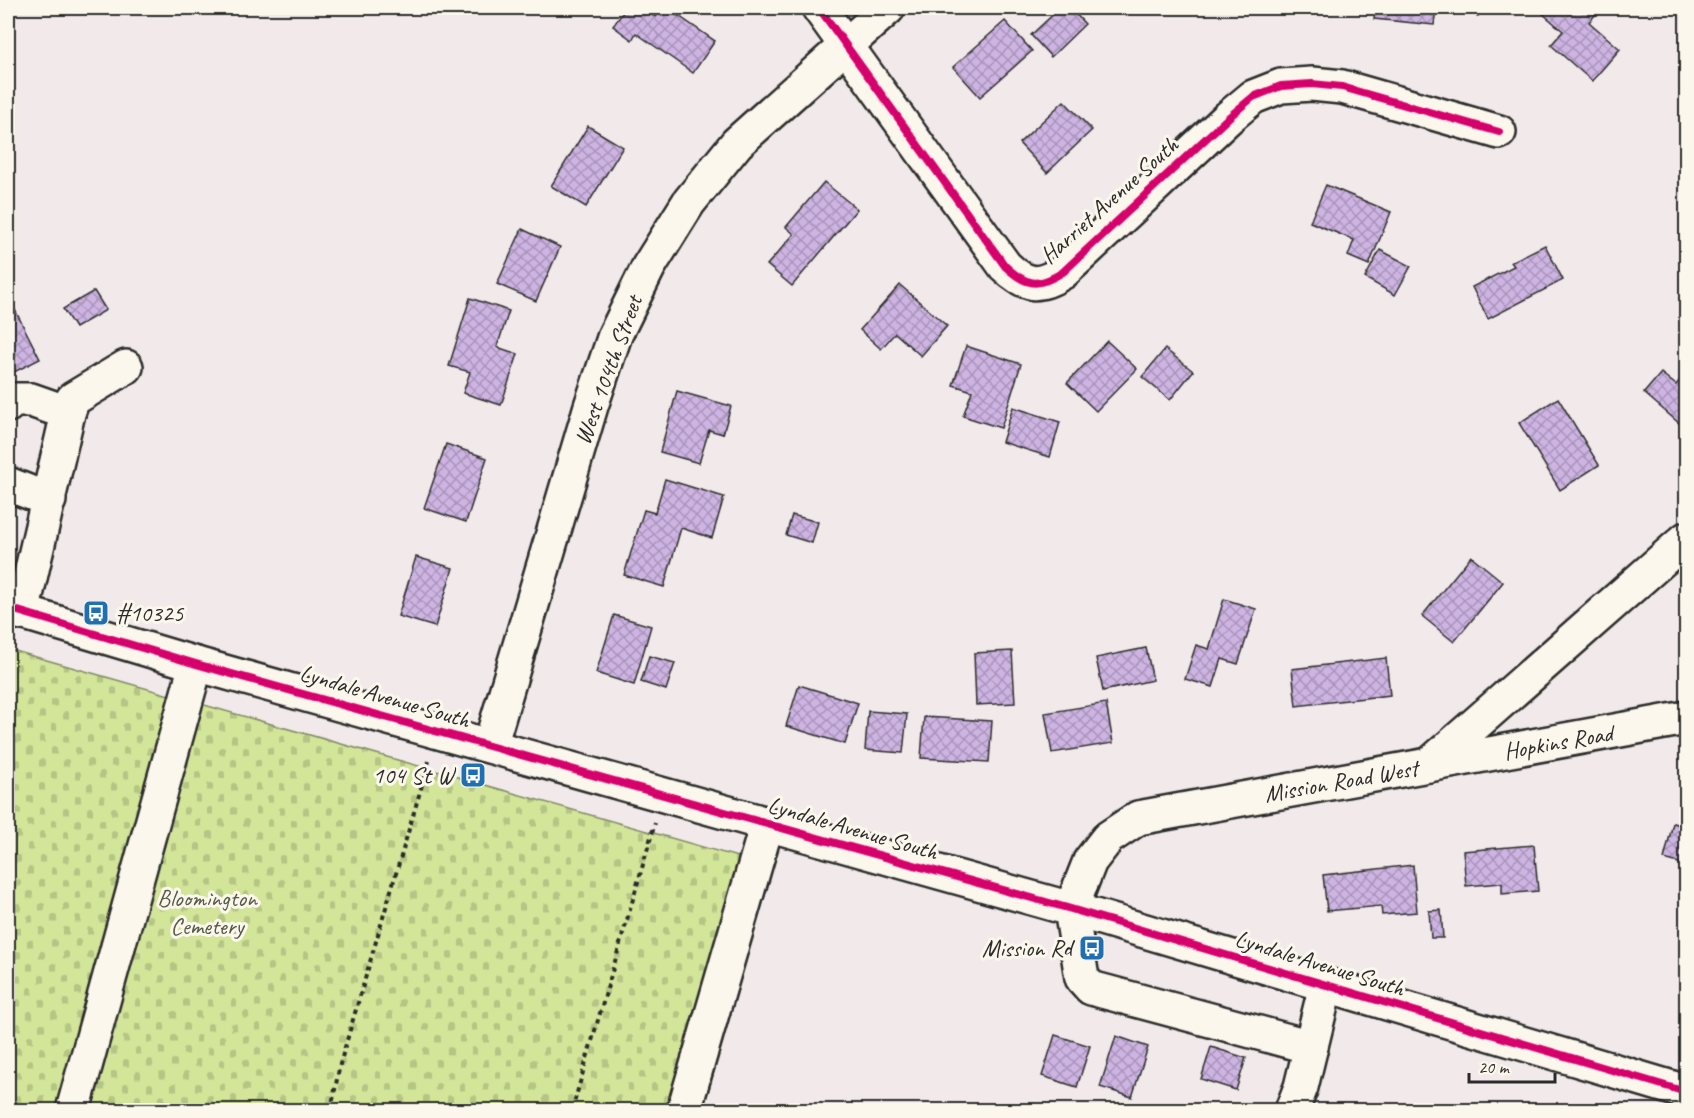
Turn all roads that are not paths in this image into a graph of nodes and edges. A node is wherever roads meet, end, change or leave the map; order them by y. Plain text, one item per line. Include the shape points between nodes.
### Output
1 (819, 8) edge
2 (888, 8) edge
3 (846, 45) junction
4 (1499, 132) dead end
5 (126, 367) dead end
6 (8, 405) edge
7 (68, 413) junction
8 (8, 484) edge
9 (49, 500) junction
10 (1686, 539) edge
11 (15, 610) edge
12 (196, 664) junction
13 (1686, 718) edge
14 (490, 746) junction
15 (1429, 765) junction
16 (767, 824) junction
17 (1071, 909) junction
18 (1326, 985) junction
19 (1311, 1047) junction
20 (1686, 1092) edge
21 (74, 1110) edge
22 (684, 1110) edge
23 (1292, 1110) edge

1 - 3 street, Harriet Avenue South
2 - 3 street, West 104th Street
3 - 4 street, Harriet Avenue South via 1005,266 1016,277 1032,284 1049,281 1063,272 1229,117 1253,97 1281,86 1342,87
3 - 14 street, West 104th Street via 737,143 689,202 648,266 615,335 591,406
5 - 7 street via 73,399
6 - 7 street via 13,400 31,400
7 - 9 street
8 - 9 street
9 - 11 street
10 - 15 street, Mission Road West
11 - 12 street, Lyndale Avenue South
12 - 14 street, Lyndale Avenue South
12 - 21 street
13 - 15 street, Hopkins Road
14 - 16 street, Lyndale Avenue South
15 - 17 street, Mission Road West via 1138,818 1108,838 1090,861
16 - 17 street, Lyndale Avenue South
16 - 22 street
17 - 18 street, Lyndale Avenue South
17 - 19 street via 1082,978 1091,988
18 - 19 street
18 - 20 street, Lyndale Avenue South
19 - 23 street

